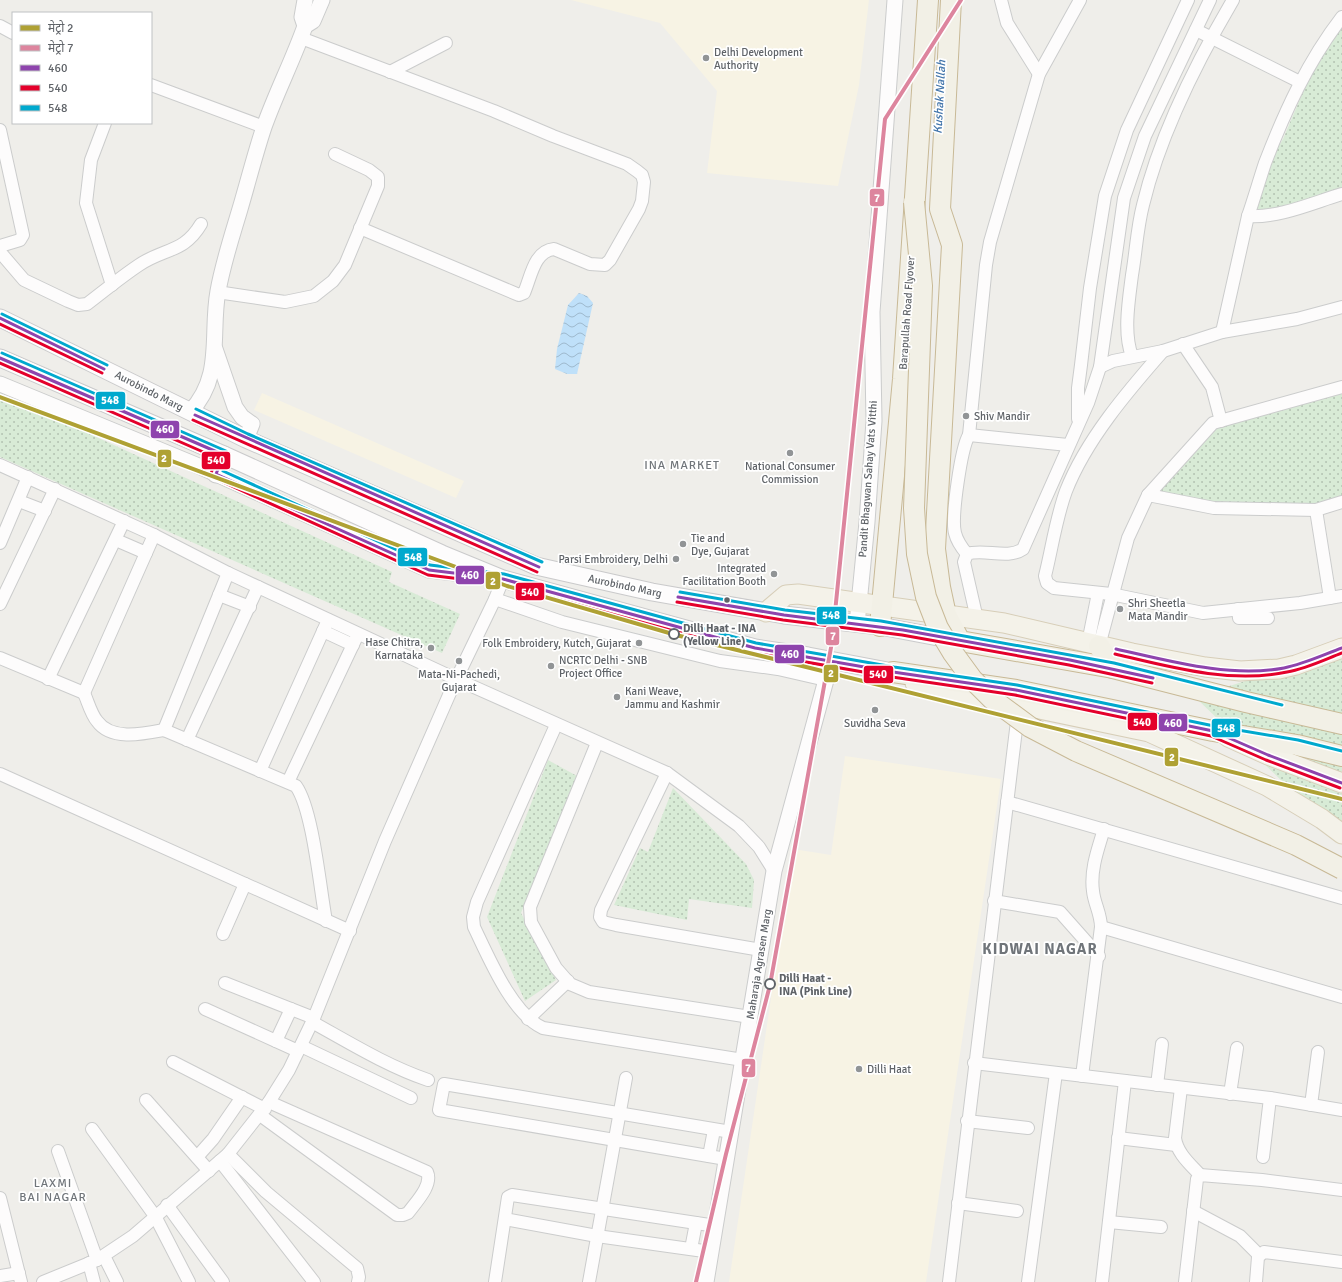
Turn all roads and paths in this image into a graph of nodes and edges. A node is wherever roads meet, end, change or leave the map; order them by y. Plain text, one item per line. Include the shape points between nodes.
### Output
1 (305, 0) edge
2 (322, 0) edge
3 (895, 0) edge
4 (928, 0) edge
5 (951, 0) edge
6 (1001, 0) edge
7 (1080, 0) edge
8 (1188, 0) edge
9 (1210, 0) edge
10 (1233, 0) edge
11 (1342, 17) edge
12 (0, 26) edge
13 (1196, 30) junction
14 (12, 32) edge
15 (303, 32) junction
16 (1213, 38) junction
17 (446, 43) dead end
18 (390, 72) junction
19 (1039, 74) junction
20 (1300, 82) junction
21 (152, 85) edge
22 (105, 124) edge
23 (264, 127) junction
24 (0, 130) edge
25 (335, 154) dead end
26 (1342, 194) edge
27 (914, 202) junction
28 (1248, 216) junction
29 (201, 224) dead end
30 (360, 228) junction
31 (0, 246) edge
32 (0, 252) edge
33 (112, 285) junction
34 (217, 292) junction
35 (0, 307) edge
36 (1342, 307) edge
37 (0, 318) edge
38 (24, 328) junction
39 (1222, 332) junction
40 (1183, 344) junction
41 (215, 349) junction
42 (1163, 351) junction
43 (1132, 356) junction
44 (0, 358) edge
45 (1100, 367) junction
46 (0, 384) edge
47 (1342, 387) edge
48 (190, 412) junction
49 (1221, 421) junction
50 (1077, 425) junction
51 (249, 432) junction
52 (969, 435) junction
53 (1068, 445) junction
54 (224, 455) junction
55 (0, 465) edge
56 (216, 474) junction
57 (28, 477) junction
58 (55, 489) junction
59 (1148, 495) junction
60 (19, 501) junction
61 (1342, 502) edge
62 (1316, 510) junction
63 (45, 511) junction
64 (124, 521) junction
65 (154, 535) junction
66 (116, 540) junction
67 (0, 543) edge
68 (146, 553) junction
69 (967, 554) junction
70 (228, 573) junction
71 (503, 579) junction
72 (258, 587) junction
73 (1098, 593) junction
74 (1111, 594) junction
75 (219, 595) junction
76 (1336, 597) edge
77 (495, 599) junction
78 (0, 604) edge
79 (858, 604) junction
80 (250, 607) junction
81 (1238, 609) junction
82 (766, 612) junction
83 (946, 615) junction
84 (881, 616) junction
85 (1268, 618) dead end
86 (977, 619) junction
87 (328, 620) junction
88 (857, 624) junction
89 (324, 631) junction
90 (358, 634) junction
91 (960, 641) junction
92 (1093, 644) junction
93 (353, 645) junction
94 (1342, 648) edge
95 (808, 656) junction
96 (0, 658) edge
97 (1070, 660) junction
98 (1113, 668) junction
99 (893, 672) junction
100 (48, 679) junction
101 (456, 679) junction
102 (826, 680) junction
103 (84, 693) junction
104 (1019, 705) junction
105 (1342, 724) edge
106 (556, 725) junction
107 (164, 730) junction
108 (1213, 731) junction
109 (187, 740) junction
110 (597, 743) junction
111 (1342, 756) edge
112 (260, 771) junction
113 (667, 773) junction
114 (0, 774) edge
115 (288, 782) junction
116 (1342, 783) edge
117 (1007, 802) junction
118 (1104, 829) junction
119 (1342, 834) edge
120 (1342, 869) edge
121 (774, 871) junction
122 (245, 884) junction
123 (1342, 898) edge
124 (994, 900) junction
125 (326, 921) junction
126 (1101, 927) junction
127 (350, 931) junction
128 (223, 934) dead end
129 (761, 950) junction
130 (1098, 956) junction
131 (568, 981) junction
132 (225, 983) dead end
133 (1342, 997) edge
134 (205, 1009) dead end
135 (291, 1009) junction
136 (750, 1017) junction
137 (528, 1019) junction
138 (313, 1020) junction
139 (276, 1041) junction
140 (1162, 1044) dead end
141 (1238, 1048) dead end
142 (300, 1049) junction
143 (1318, 1052) dead end
144 (743, 1060) junction
145 (173, 1062) dead end
146 (974, 1064) junction
147 (1056, 1073) junction
148 (1082, 1076) junction
149 (626, 1078) dead end
150 (428, 1080) dead end
151 (1125, 1081) junction
152 (1157, 1085) junction
153 (1181, 1088) junction
154 (1230, 1094) junction
155 (242, 1097) junction
156 (411, 1098) dead end
157 (1270, 1098) junction
158 (146, 1100) dead end
159 (1311, 1105) junction
160 (265, 1109) junction
161 (1342, 1110) edge
162 (619, 1113) junction
163 (967, 1121) junction
164 (92, 1128) dead end
165 (1028, 1128) dead end
166 (714, 1130) junction
167 (731, 1132) junction
168 (1118, 1138) junction
169 (614, 1140) junction
170 (1176, 1145) junction
171 (58, 1151) dead end
172 (709, 1156) junction
173 (1263, 1156) dead end
174 (197, 1157) junction
175 (224, 1158) junction
176 (726, 1159) junction
177 (209, 1171) junction
178 (1200, 1175) junction
179 (1342, 1190) edge
180 (0, 1198) edge
181 (958, 1203) junction
182 (167, 1206) junction
183 (602, 1208) junction
184 (1017, 1211) dead end
185 (1193, 1211) junction
186 (153, 1213) junction
187 (505, 1219) junction
188 (1109, 1222) junction
189 (696, 1223) junction
190 (716, 1226) junction
191 (1161, 1227) dead end
192 (597, 1236) junction
193 (691, 1249) junction
194 (711, 1252) junction
195 (1259, 1255) junction
196 (96, 1257) junction
197 (1342, 1262) edge
198 (0, 1276) edge
199 (20, 1278) edge
200 (43, 1282) edge
201 (94, 1282) edge
202 (117, 1282) edge
203 (189, 1282) edge
204 (223, 1282) edge
205 (314, 1282) edge
206 (358, 1282) edge
207 (495, 1282) edge
208 (589, 1282) edge
209 (706, 1282) edge
210 (949, 1282) edge
211 (1028, 1282) edge
212 (1102, 1282) edge
213 (1185, 1282) edge
214 (1256, 1282) edge

1 - 15 street
2 - 15 street via 313,22
3 - 79 street, Pandit Bhagwan Sahay Vats Vitthi via 872,312 874,421 868,522
4 - 27 highway, Barapullah Road Flyover
5 - 83 highway via 940,209 952,245 935,549
6 - 19 street via 1007,23
7 - 19 street
8 - 50 street via 1127,130 1105,196 1090,288
9 - 13 street
10 - 16 street
11 - 20 street
12 - 14 street
13 - 16 street
13 - 45 street via 1145,136 1124,198
15 - 18 street
15 - 23 street
16 - 20 street
16 - 43 street via 1189,82 1163,141 1143,206 1128,315 1129,349
17 - 18 street
18 - 30 street via 627,164 642,175 642,201 605,265 590,264 554,249 547,250 539,256 524,293 518,295
19 - 52 street via 990,242
20 - 28 street via 1265,164
21 - 23 street
22 - 33 street via 91,160 86,203
23 - 34 street
24 - 31 street via 23,235 20,240
25 - 30 street via 378,177 378,186
26 - 28 street via 1278,214
27 - 84 highway, Barapullah Road Flyover, bridge via 903,379
27 - 120 highway, bridge via 922,286 914,508 916,554 926,597 938,628 953,653 982,689 1030,727 1076,751 1296,845
28 - 39 street
29 - 33 street via 194,236 182,246 140,264
30 - 34 street via 345,266 333,281 314,296 285,302
32 - 33 street via 24,280 78,305 87,304
34 - 41 street
35 - 38 main road
36 - 39 street via 1297,319
37 - 38 main road, Aurobindo Marg
38 - 48 main road, Aurobindo Marg
39 - 40 street
40 - 42 street
40 - 49 street via 1212,387
41 - 48 street via 204,395
41 - 51 street via 235,407
42 - 43 street
42 - 73 street via 1087,449 1066,490 1061,506 1045,576 1047,583 1054,588
43 - 45 street
44 - 54 main road
45 - 50 street via 1088,403
46 - 56 street
47 - 49 street
48 - 51 main road, Aurobindo Marg
49 - 59 street via 1214,423
50 - 53 street
51 - 82 main road, Aurobindo Marg via 536,566 652,592
52 - 53 street
52 - 69 street via 962,457 954,531
53 - 69 street via 1023,548 1013,554
54 - 56 main road
54 - 71 main road
55 - 57 street
56 - 71 street via 428,570
57 - 58 street
57 - 60 street
58 - 63 street
58 - 64 street
59 - 62 street via 1214,508
59 - 74 street via 1128,538
60 - 63 street
60 - 67 street
61 - 62 street
62 - 76 street
63 - 78 street
64 - 65 street
64 - 66 street
65 - 68 street
65 - 70 street
66 - 68 street
66 - 100 street
68 - 103 street
69 - 86 street via 964,562
70 - 72 street
70 - 75 street
71 - 77 street
71 - 95 main road via 755,648
72 - 80 street
72 - 87 street
73 - 74 street
73 - 92 street
74 - 81 street via 1203,613
74 - 92 street
75 - 80 street
75 - 107 street
76 - 81 street
77 - 101 street
77 - 102 street via 562,622 720,661 778,668
79 - 82 main road via 798,594 786,595
79 - 84 main road
79 - 88 street, Pandit Bhagwan Sahay Vats Vitthi
80 - 109 street
81 - 85 street via 1239,618
82 - 88 main road, Aurobindo Marg
83 - 84 main road
83 - 86 main road
83 - 91 highway
84 - 88 main road, Aurobindo Marg
84 - 91 main road, Aurobindo Marg
86 - 92 main road
87 - 89 street
87 - 90 street
89 - 93 street
89 - 112 street
90 - 93 street
90 - 101 street
91 - 97 highway, Aurobindo Marg
92 - 94 main road via 1240,672 1279,669
92 - 97 highway
92 - 98 highway
93 - 115 street
95 - 99 main road
95 - 102 street
96 - 100 street
97 - 98 highway, Aurobindo Marg
98 - 105 highway, Aurobindo Marg
99 - 104 main road via 916,684
99 - 108 highway via 1016,690
100 - 103 street
101 - 106 street
101 - 127 street via 385,841
102 - 121 street, Maharaja Agrasen Marg
103 - 107 street via 97,721 105,729 132,734
104 - 117 street
104 - 119 main road via 1149,732 1267,786
106 - 110 street
106 - 137 street via 477,902 473,917 474,927 487,954 516,1006
107 - 109 street
108 - 111 highway via 1297,745
108 - 116 main road
109 - 112 street
110 - 113 street
110 - 131 street via 530,907 531,922 556,968
112 - 115 street
113 - 121 street via 739,826 759,847
113 - 129 street via 601,910 600,917 603,922 616,925
114 - 122 street
115 - 125 street via 296,786 300,792 306,811
117 - 118 street
117 - 124 street
118 - 123 street
118 - 126 street via 1092,878
121 - 129 street, Maharaja Agrasen Marg
122 - 125 street
122 - 128 street
124 - 130 street via 1060,912
124 - 146 street
125 - 127 street
126 - 130 street
126 - 133 street
127 - 138 street
129 - 136 street, Maharaja Agrasen Marg
130 - 148 street
131 - 136 street via 588,992
131 - 137 street
132 - 135 street
134 - 139 street
135 - 138 street
135 - 139 street
136 - 144 street, Maharaja Agrasen Marg
137 - 144 street via 543,1028
138 - 142 street
138 - 150 street via 380,1060
139 - 142 street
140 - 152 street
141 - 154 street
142 - 156 street
142 - 160 street
143 - 159 street
144 - 167 street, Maharaja Agrasen Marg
145 - 155 street
146 - 147 street
146 - 163 street
147 - 148 street
147 - 211 street
148 - 151 street
149 - 162 street
151 - 152 street
151 - 168 street
152 - 153 street
153 - 154 street
153 - 170 street
154 - 157 street
155 - 160 street
155 - 174 street
157 - 159 street
157 - 173 street
158 - 174 street
159 - 161 street
160 - 160 street via 397,1214 408,1213 428,1183 427,1172
160 - 175 street
162 - 166 street
162 - 169 street
162 - 169 street via 444,1084 441,1098 439,1110
163 - 165 street
163 - 181 street
164 - 186 street
166 - 167 street
166 - 172 street
167 - 176 street, Maharaja Agrasen Marg
168 - 170 street
168 - 188 street
169 - 172 street
169 - 183 street
170 - 178 street via 1179,1152
171 - 196 street
172 - 176 street
174 - 177 street
175 - 177 street
175 - 205 street
175 - 206 street via 357,1268
176 - 190 street, Maharaja Agrasen Marg
177 - 182 street
178 - 179 street
178 - 185 street via 1197,1179
180 - 199 street
181 - 184 street
181 - 210 street
182 - 186 street
182 - 204 street
183 - 187 street via 512,1196 508,1197
183 - 189 street
183 - 192 street
185 - 195 street via 1240,1236
185 - 213 street
186 - 196 street via 132,1236
186 - 203 street
187 - 192 street
187 - 207 street
188 - 191 street
188 - 212 street
189 - 190 street
189 - 193 street
190 - 194 street, Maharaja Agrasen Marg
192 - 193 street
192 - 208 street
193 - 194 street
194 - 209 street, Maharaja Agrasen Marg
195 - 197 street via 1264,1252
195 - 214 street
196 - 200 street
196 - 201 street
196 - 202 street
198 - 199 street

